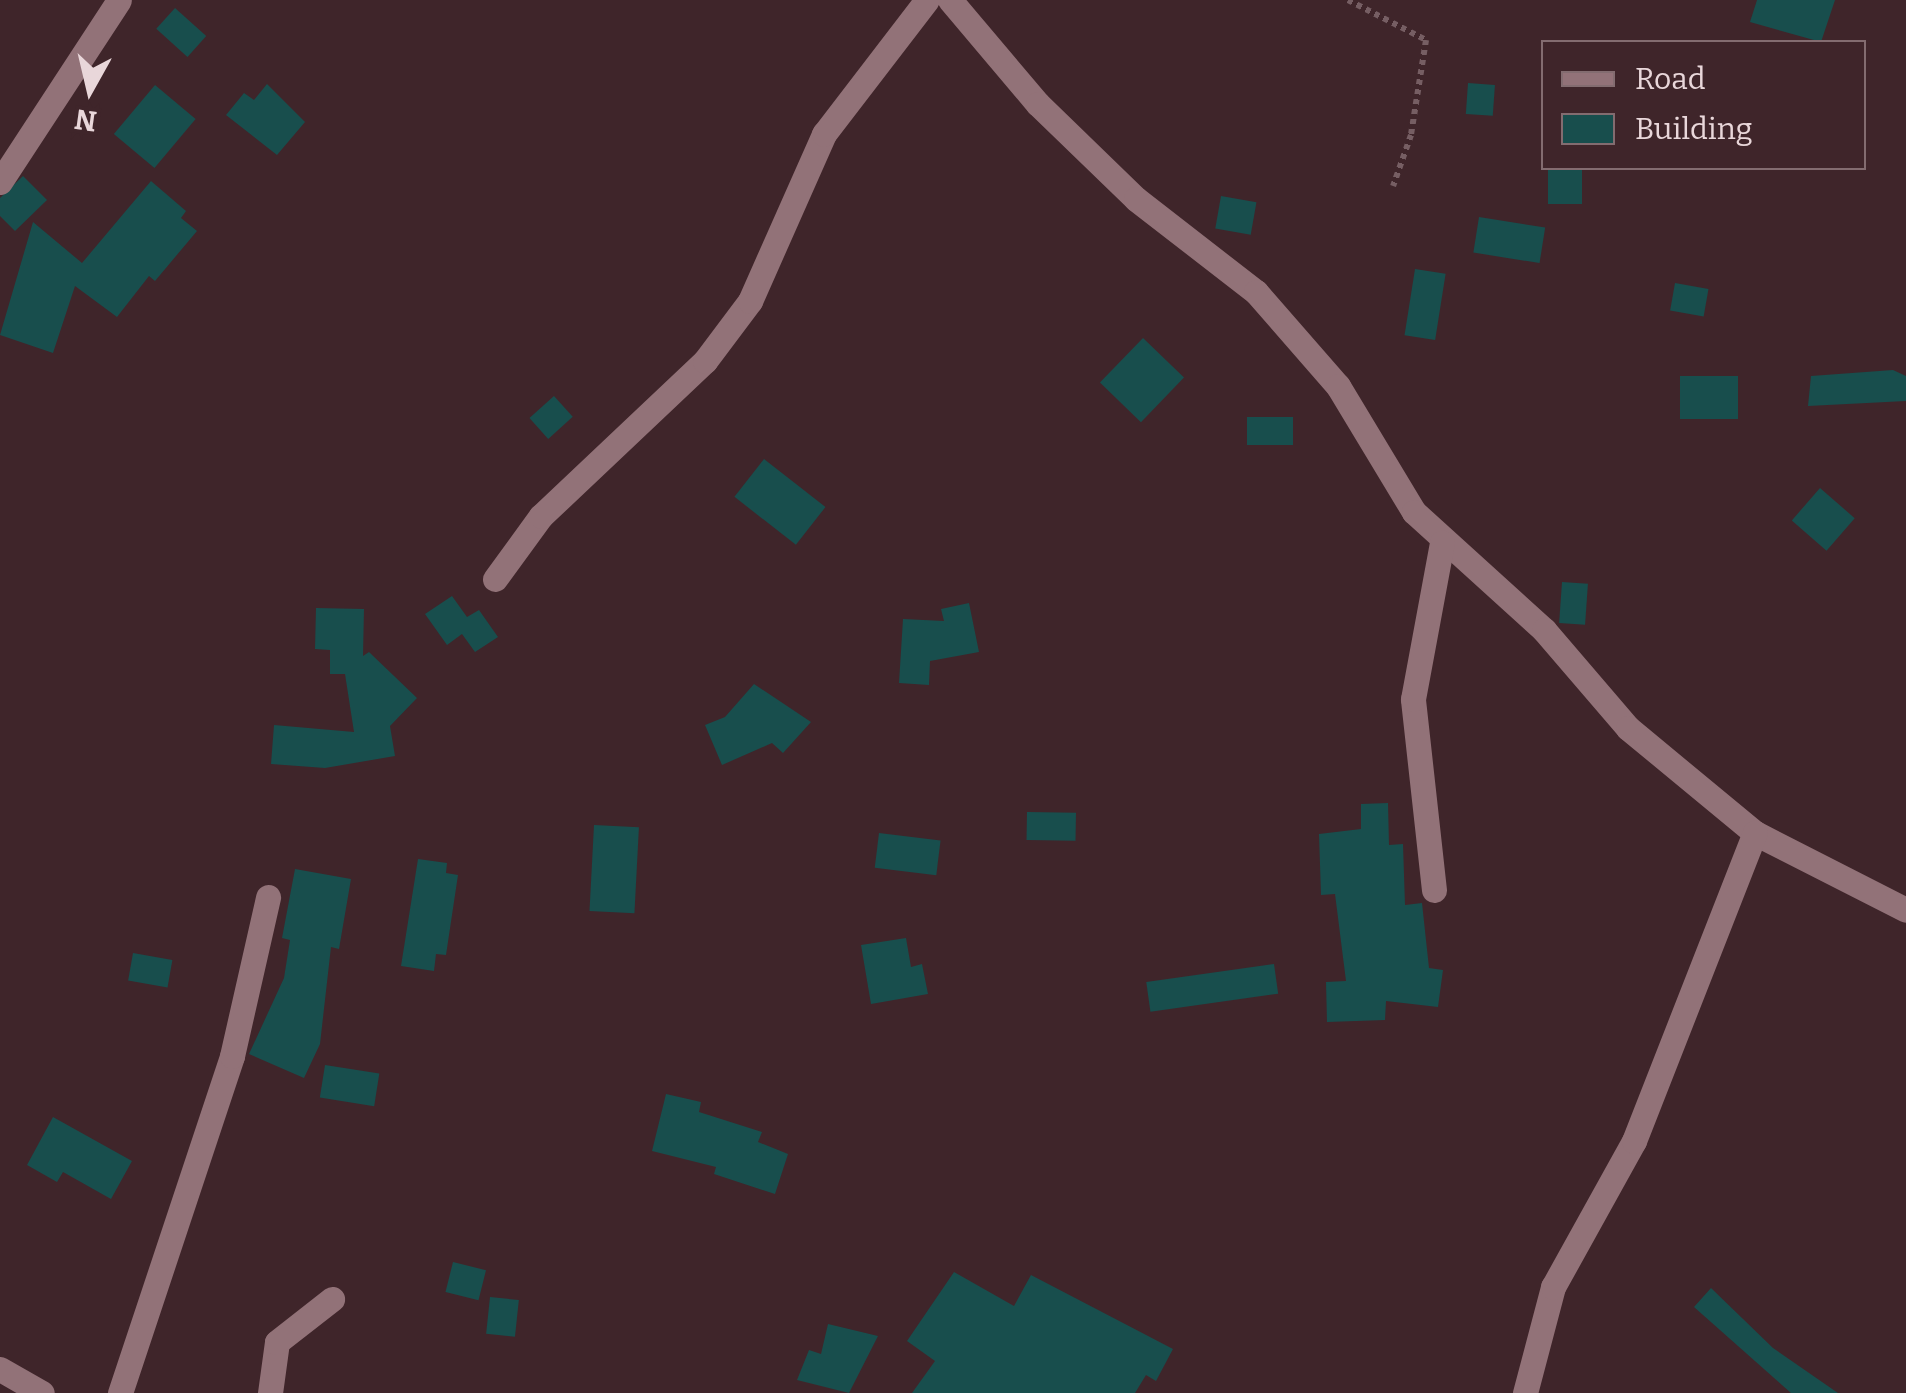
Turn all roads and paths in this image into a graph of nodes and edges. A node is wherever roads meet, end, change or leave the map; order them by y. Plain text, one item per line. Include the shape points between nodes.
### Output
1 (120, 0) edge
2 (927, 0) edge
3 (950, 0) edge
4 (1348, 0) edge
5 (0, 182) edge
6 (1392, 186) dead end
7 (1442, 544) junction
8 (495, 579) dead end
9 (1754, 833) junction
10 (1434, 890) dead end
11 (268, 898) dead end
12 (1906, 910) edge
13 (332, 1299) dead end
14 (0, 1369) edge
15 (42, 1393) edge
16 (120, 1393) edge
17 (270, 1393) edge
18 (1525, 1393) edge

1 - 5 street
2 - 8 street via 876,56 824,134 750,301 705,361 541,516
3 - 7 street via 1038,104 1136,200 1256,292 1338,386
4 - 6 path via 1426,40 1411,135
7 - 9 street via 1544,630 1628,728
7 - 10 street via 1413,698
9 - 12 street
9 - 18 street via 1634,1141 1553,1287
11 - 16 street via 232,1056
13 - 17 street via 277,1342
14 - 15 street

